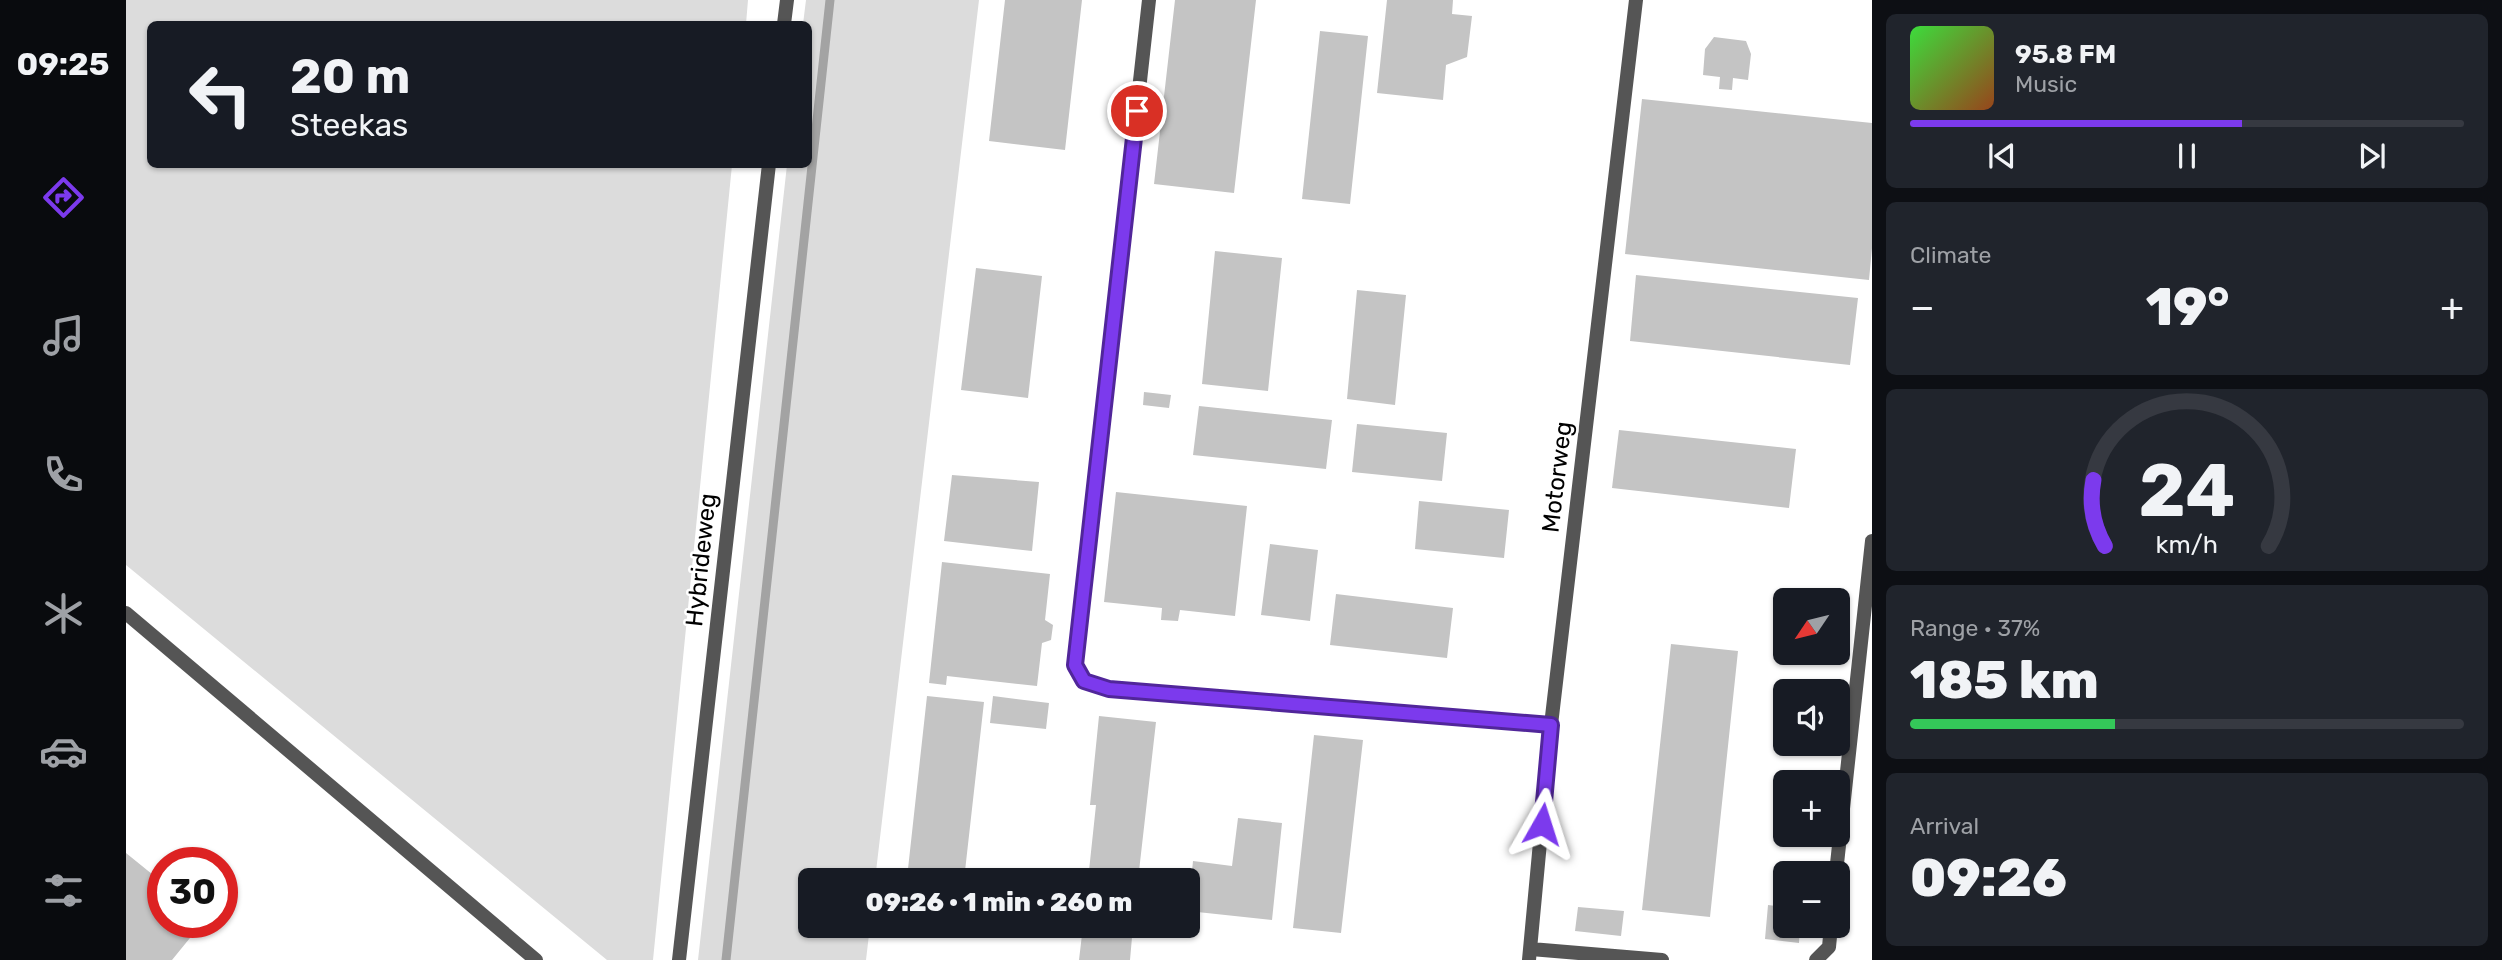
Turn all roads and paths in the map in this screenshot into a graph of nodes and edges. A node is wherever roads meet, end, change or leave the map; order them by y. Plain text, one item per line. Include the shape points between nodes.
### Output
1 (787, 0) edge
2 (1149, 0) edge
3 (1636, 0) edge
4 (785, 21) edge
5 (769, 168) edge
6 (1872, 541) edge
7 (126, 613) edge
8 (1551, 725) junction
9 (1837, 861) edge
10 (1830, 938) edge
11 (1530, 954) edge
12 (536, 960) edge
13 (679, 960) edge
14 (1662, 960) edge
15 (1816, 960) edge

1 - 4 street
2 - 8 street via 1075,665 1084,681 1109,689
3 - 8 street, Motorweg
5 - 13 street, Hybrideweg
6 - 9 street
7 - 12 street
8 - 11 street, Motorweg
10 - 15 street via 1829,947
11 - 14 street

